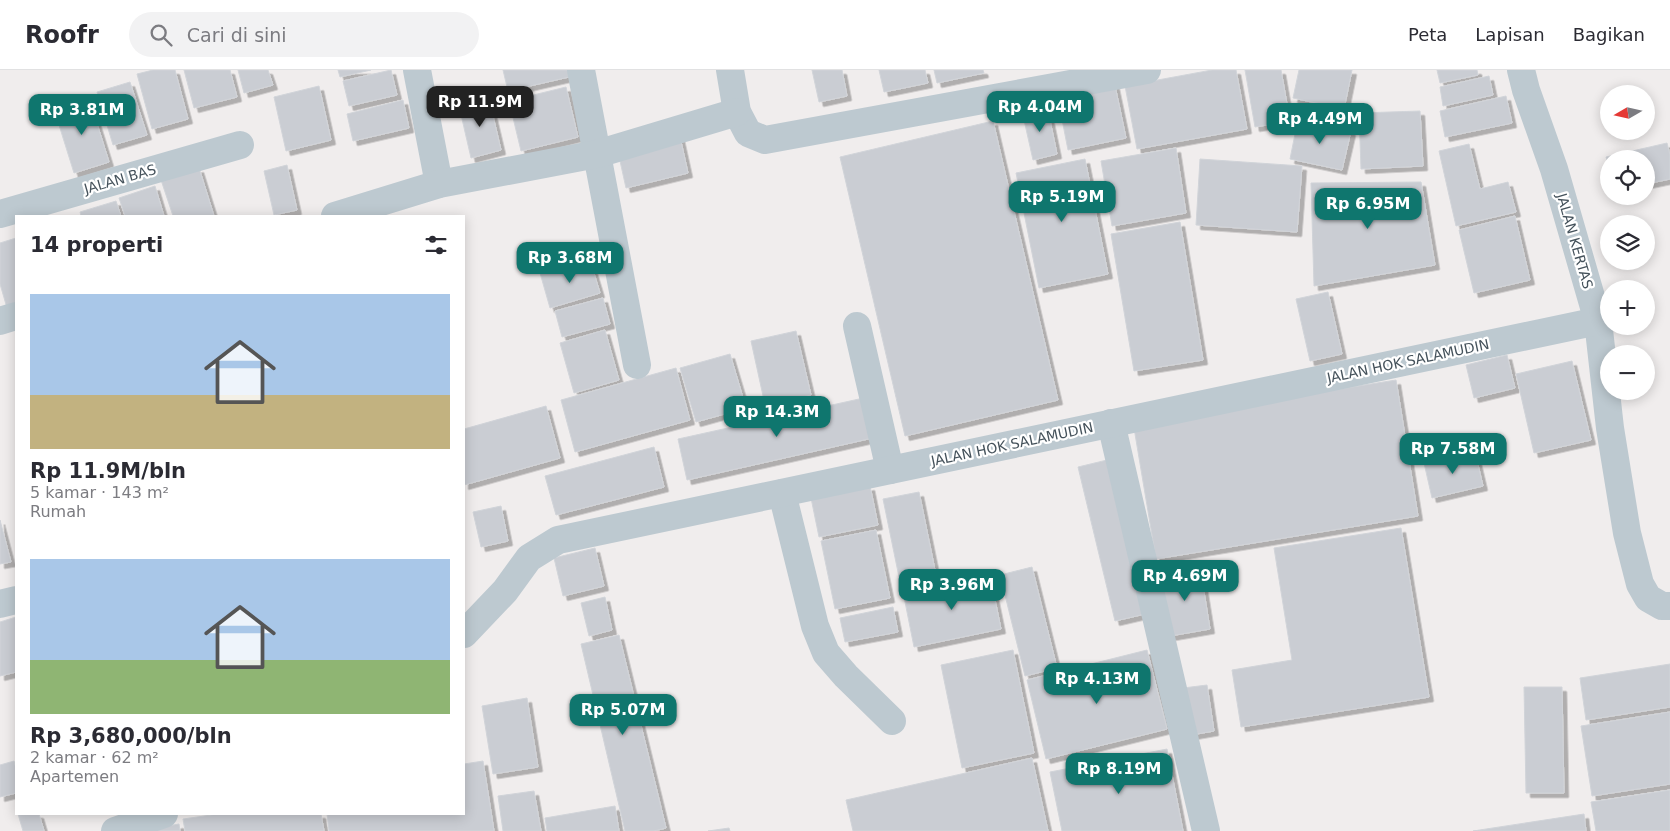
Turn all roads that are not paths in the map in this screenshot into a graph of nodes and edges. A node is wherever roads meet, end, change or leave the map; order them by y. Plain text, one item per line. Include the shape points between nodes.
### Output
1 (417, 70) edge
2 (581, 70) edge
3 (730, 70) edge
4 (1147, 70) edge
5 (1521, 70) edge
6 (736, 112) junction
7 (240, 145) dead end
8 (597, 154) junction
9 (439, 184) junction
10 (0, 214) edge
11 (338, 215) edge
12 (15, 316) edge
13 (0, 321) edge
14 (1598, 321) junction
15 (857, 326) dead end
16 (636, 365) dead end
17 (1111, 424) junction
18 (890, 470) junction
19 (782, 493) junction
20 (15, 600) edge
21 (0, 604) edge
22 (1670, 606) edge
23 (465, 633) edge
24 (892, 721) dead end
25 (161, 815) edge
26 (114, 831) edge
27 (1206, 831) edge

1 - 9 street
2 - 8 street
3 - 6 street
4 - 6 street via 765,140 748,133
5 - 14 street, JALAN KERTAS via 1554,169
6 - 8 street
7 - 10 street, JALAN BAS
8 - 9 street
8 - 16 street
9 - 11 street
12 - 13 street
14 - 17 street, JALAN HOK SALAMUDIN
14 - 22 street, JALAN KERTAS via 1627,533 1640,584 1648,598 1662,606
15 - 18 street
17 - 18 street, JALAN HOK SALAMUDIN
17 - 27 street
18 - 19 street, JALAN HOK SALAMUDIN
19 - 23 street, JALAN HOK SALAMUDIN via 558,540 529,558 505,591
19 - 24 street via 815,626 826,653
20 - 21 street
25 - 26 street

